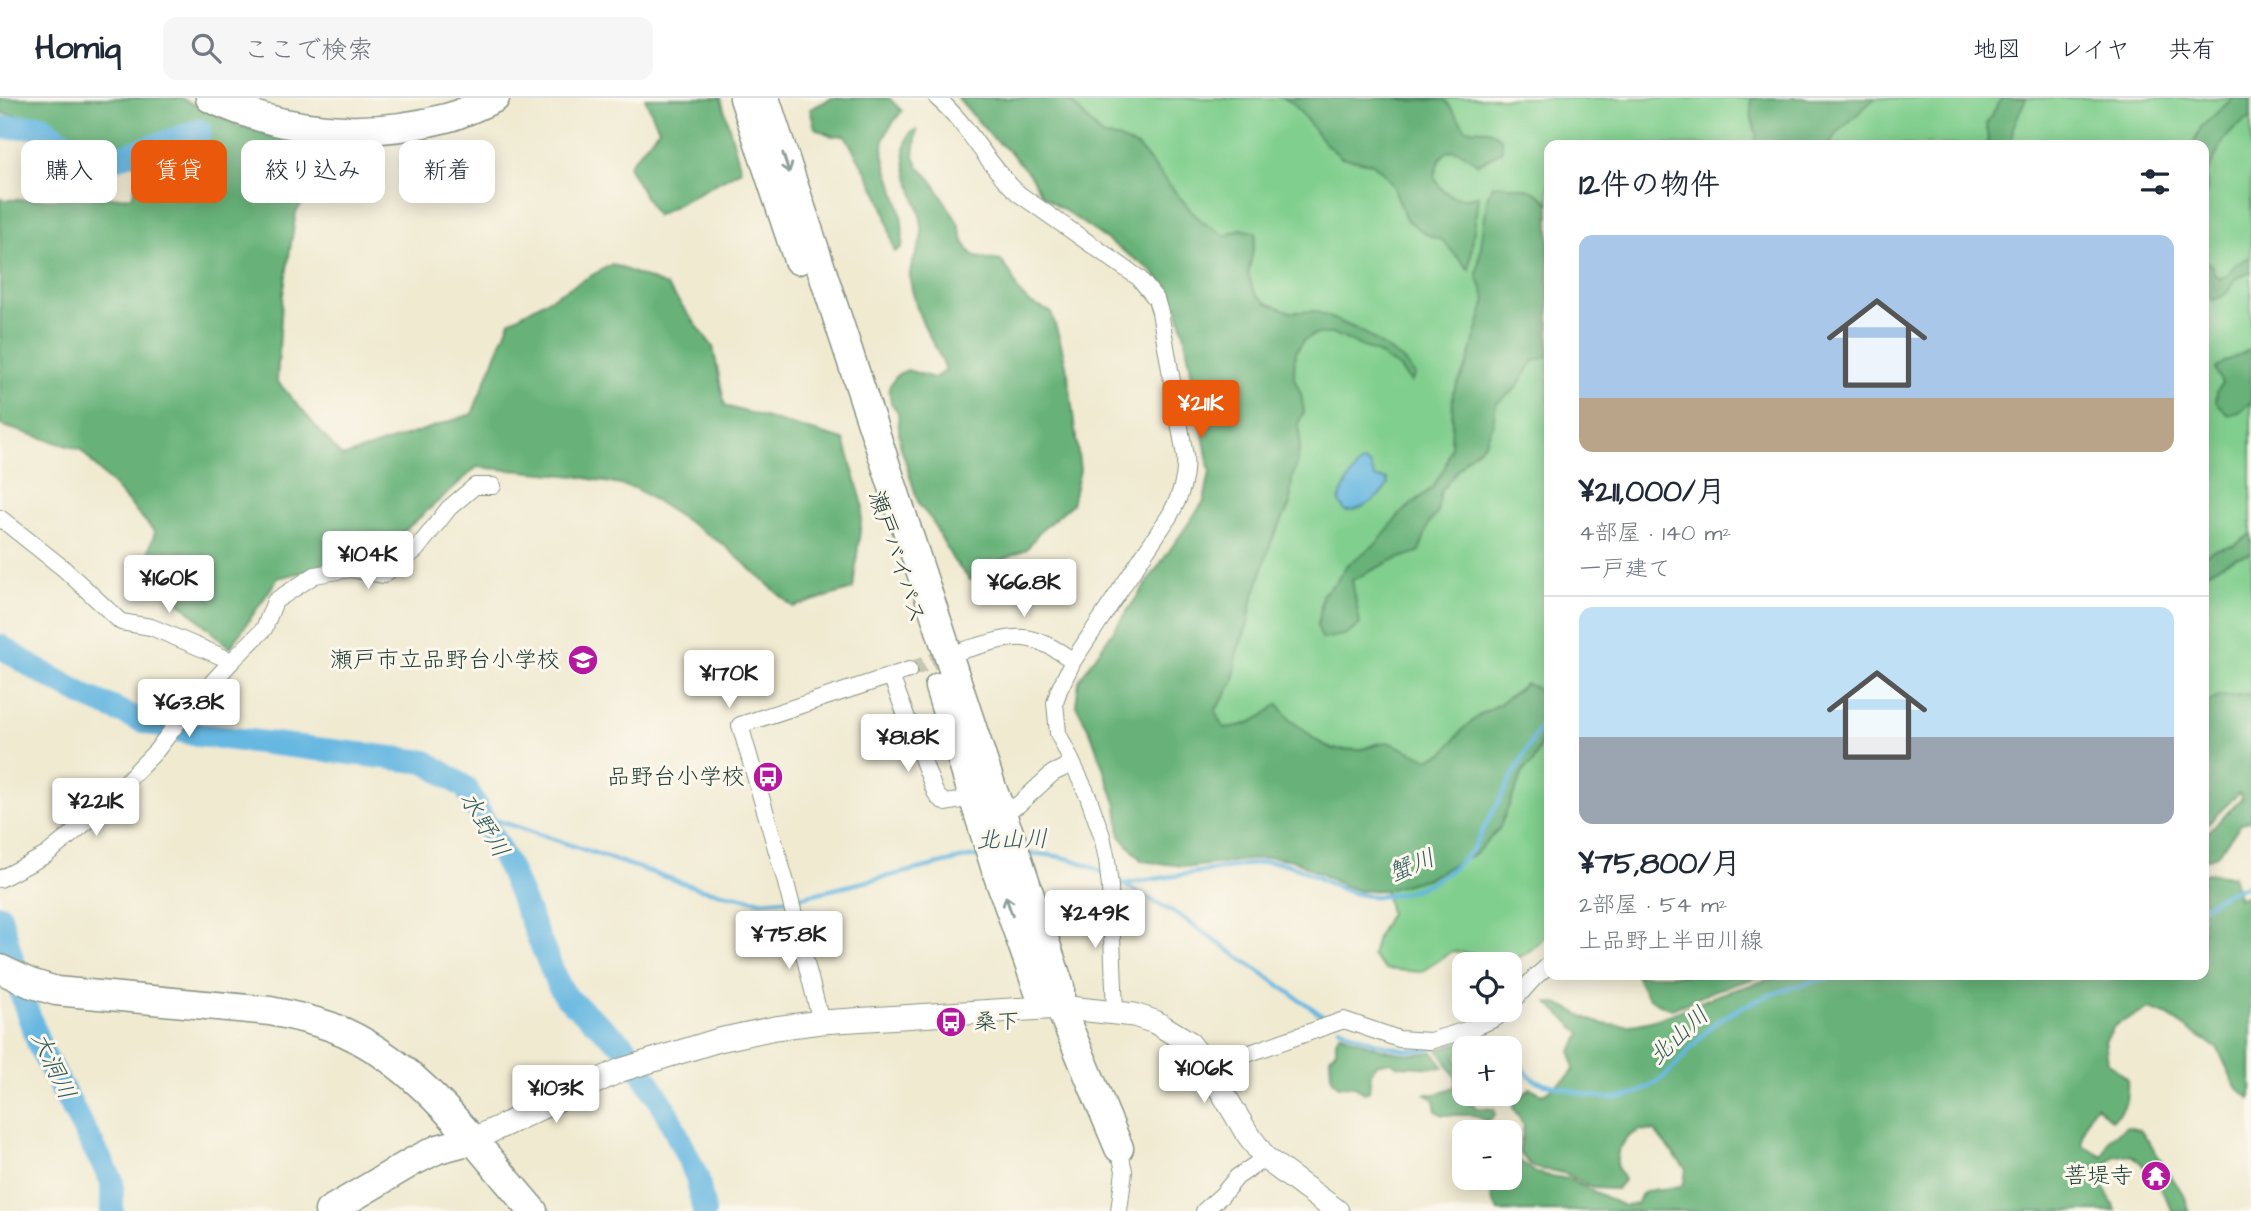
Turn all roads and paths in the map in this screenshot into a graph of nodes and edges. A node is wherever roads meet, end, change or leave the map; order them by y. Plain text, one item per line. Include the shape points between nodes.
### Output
1 (210, 98) edge
2 (495, 98) edge
3 (744, 98) edge
4 (765, 98) edge
5 (937, 98) edge
6 (493, 486) dead end
7 (0, 519) edge
8 (964, 650) tunnel mouth
9 (232, 661) junction
10 (1073, 661) junction
11 (909, 670) tunnel mouth
12 (891, 676) junction
13 (1072, 764) junction
14 (973, 798) junction
15 (999, 829) junction
16 (0, 879) edge
17 (0, 969) edge
18 (1544, 969) edge
19 (1522, 992) edge
20 (1060, 1007) junction
21 (1115, 1012) junction
22 (821, 1022) junction
23 (1487, 1022) edge
24 (1205, 1063) junction
25 (472, 1140) junction
26 (1119, 1148) joint
27 (1265, 1158) junction
28 (329, 1211) edge
29 (359, 1211) edge
30 (533, 1211) edge
31 (1119, 1211) edge
32 (1203, 1211) edge
33 (1337, 1211) edge

1 - 2 highway via 254,116 303,128 341,131 448,118
3 - 14 highway, 瀬戸バイパス via 901,565
4 -> 15 highway, 瀬戸バイパス
5 - 10 street via 1003,179 1139,278 1160,312 1185,456 1183,486 1170,515
6 - 9 street via 475,486 449,508 416,550 383,575 351,569 315,575 275,601 264,629
7 - 9 street via 63,568 121,622 151,627
8 - 10 street via 1020,636 1046,644
9 - 16 street via 156,751 78,829 46,855
10 - 13 street via 1059,690 1055,718
11 - 12 street
12 - 14 street via 939,798 946,803
12 - 22 street via 740,725
13 - 15 street via 1053,773
13 - 21 street via 1088,796 1107,860
14 - 15 highway, 瀬戸バイパス
15 - 20 highway, 瀬戸バイパス via 1009,870 1060,987
17 - 25 highway via 56,991 270,1011 334,1028 393,1062
18 - 19 street
20 - 21 street
20 - 22 street
20 - 26 highway, 瀬戸バイパス
21 - 24 street via 1155,1022 1188,1042
22 - 25 street via 719,1040 621,1070
23 - 24 street via 1430,1041 1399,1039 1344,1020 1250,1053
24 - 27 street
25 - 28 highway via 412,1162
25 - 29 highway via 446,1161
25 - 30 highway
26 - 31 street via 1124,1171
27 - 32 street via 1237,1177
27 - 33 street

